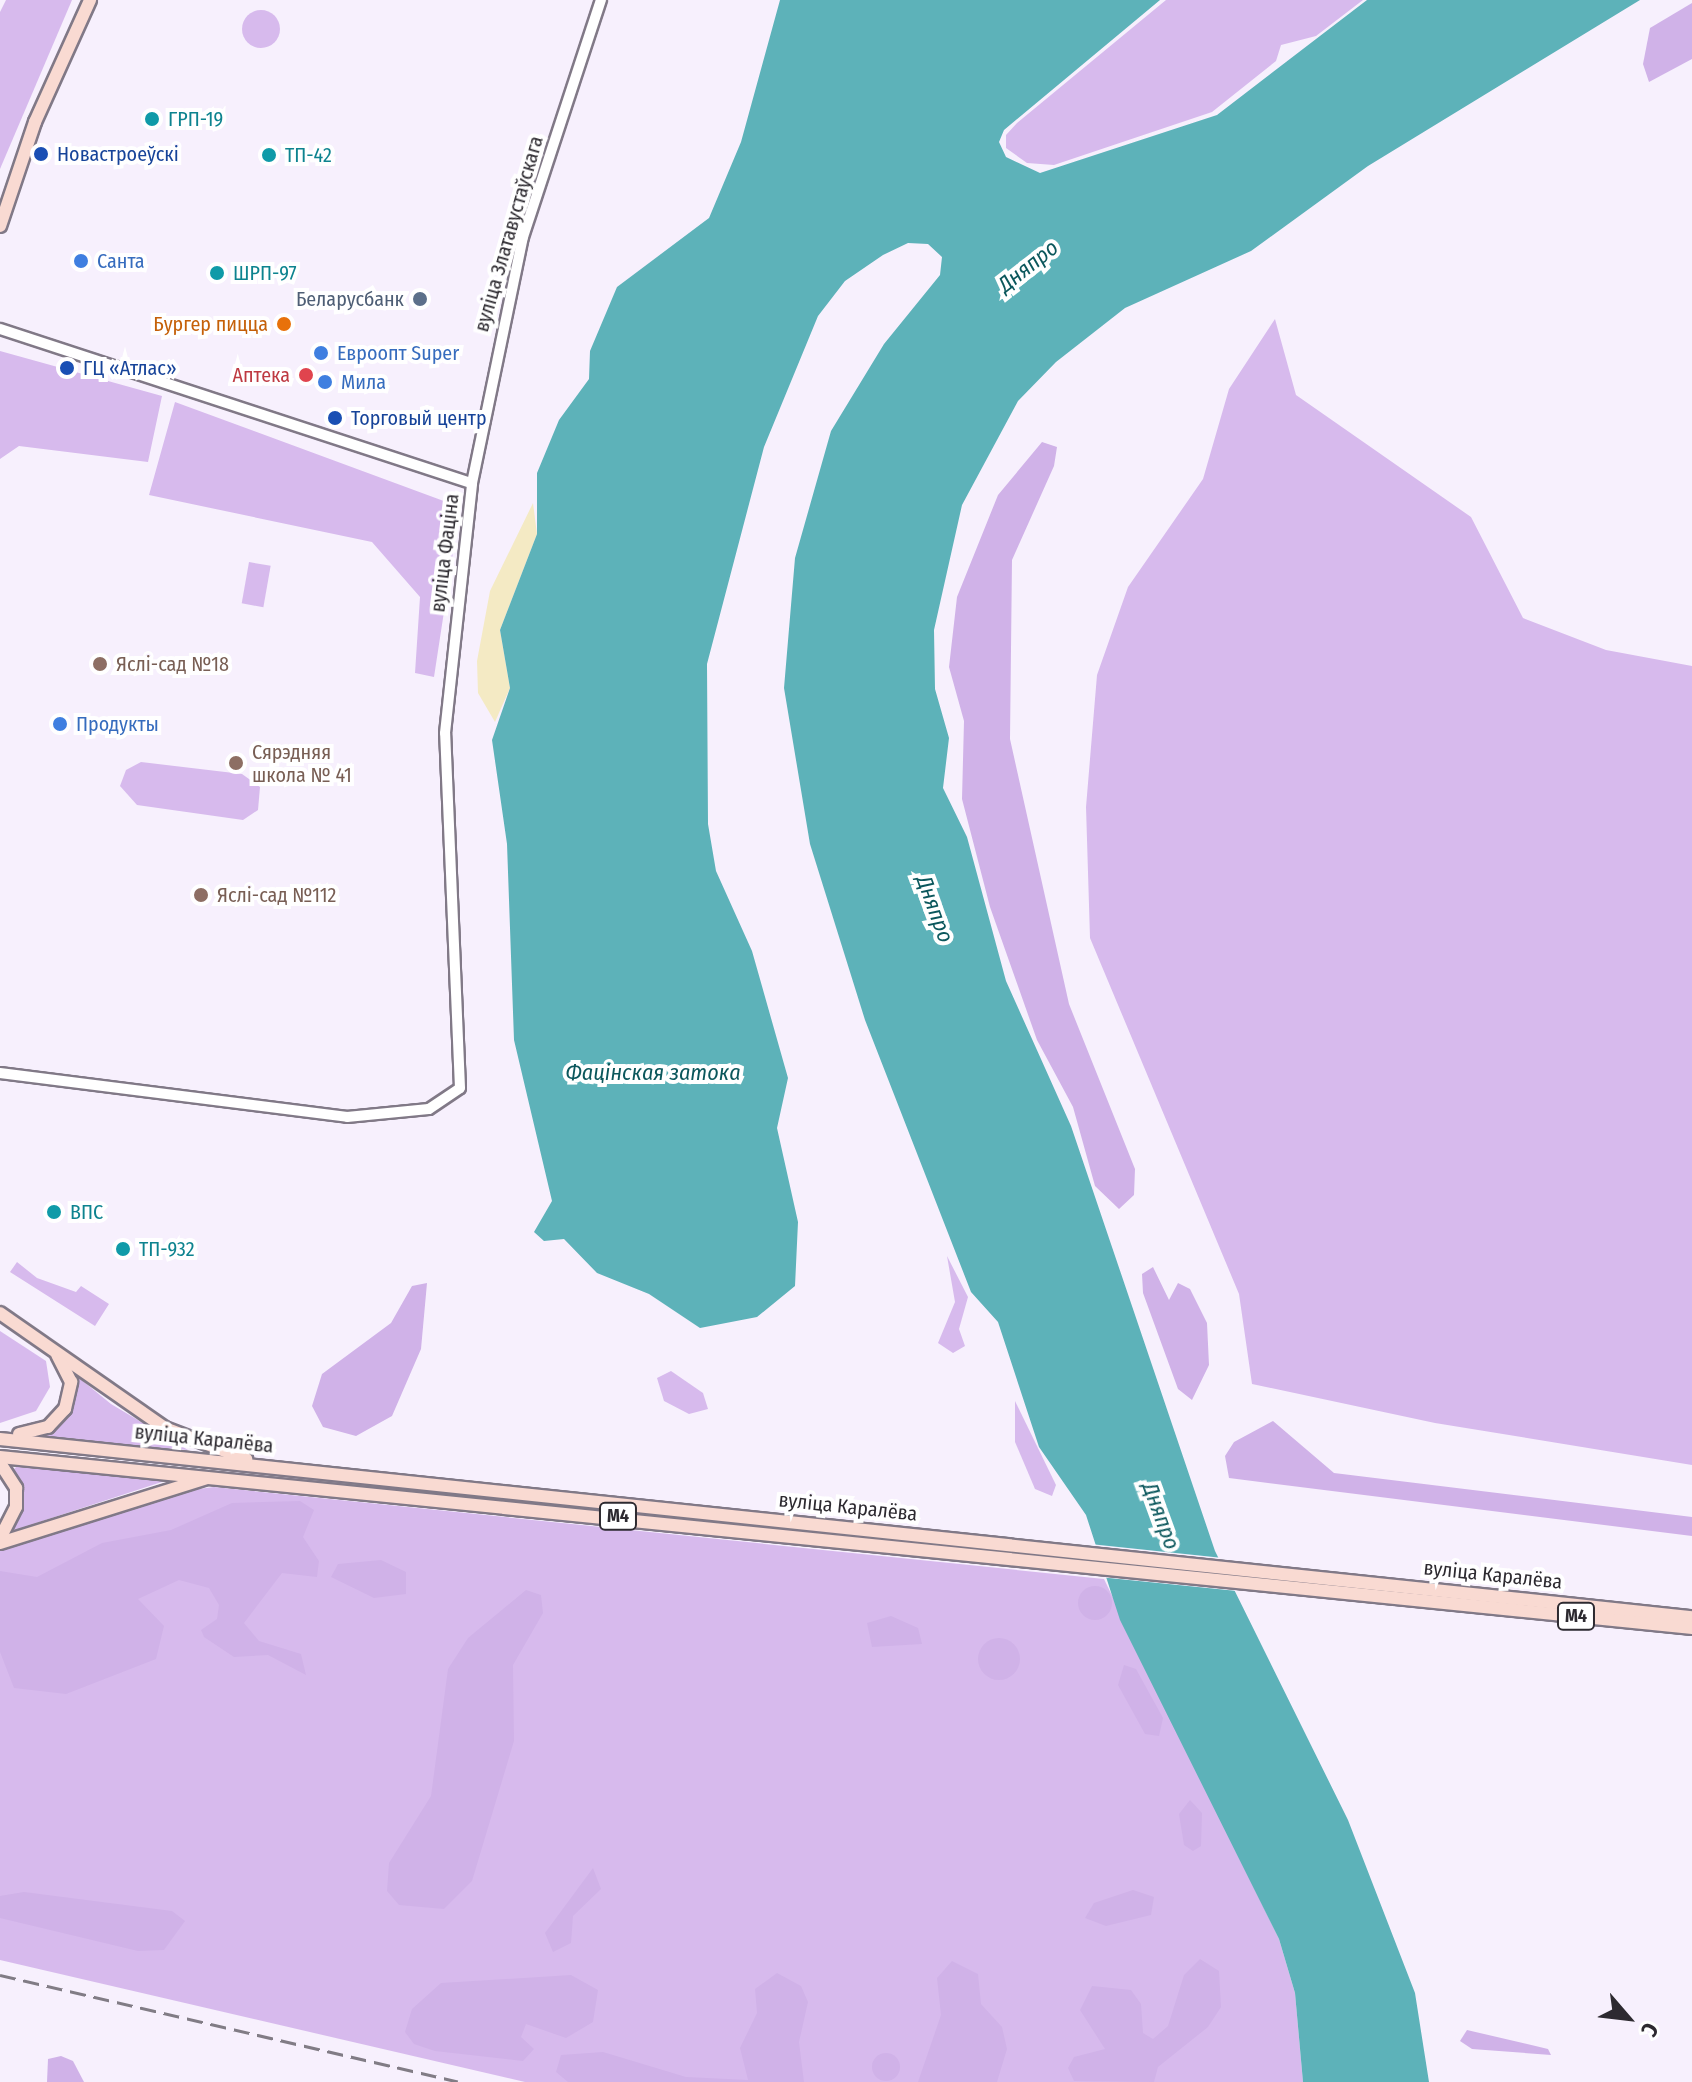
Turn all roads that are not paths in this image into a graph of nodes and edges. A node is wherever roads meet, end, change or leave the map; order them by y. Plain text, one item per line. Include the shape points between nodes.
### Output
1 (90, 0) edge
2 (601, 0) edge
3 (0, 226) edge
4 (0, 329) edge
5 (472, 483) junction
6 (0, 1073) edge
7 (0, 1313) edge
8 (51, 1346) junction
9 (0, 1437) edge
10 (0, 1460) edge
11 (260, 1465) junction
12 (221, 1475) junction
13 (0, 1540) edge
14 (949, 1544) junction
15 (1460, 1598) junction
16 (1692, 1617) edge
17 (1692, 1628) edge

1 - 3 main road via 35,122
2 - 5 street, вуліца Златавустаўскага via 523,237
4 - 5 street, вуліца Фаціна
5 - 6 street, вуліца Фаціна via 445,733 448,895 463,1075 451,1100 429,1109 347,1117
7 - 8 main road
8 - 9 main road via 71,1382 65,1409 34,1433
8 - 11 main road via 165,1428
9 - 11 main road, вуліца Каралёва / М4
10 - 12 main road, вуліца Каралёва / М4
10 - 13 main road via 16,1488 16,1507
11 - 14 main road, вуліца Каралёва / М4
12 - 13 main road via 151,1490
12 - 14 main road, вуліца Каралёва / М4
14 - 15 main road, вуліца Каралёва / М4
15 - 16 main road, вуліца Каралёва / М4
15 - 17 main road, вуліца Каралёва / М4

